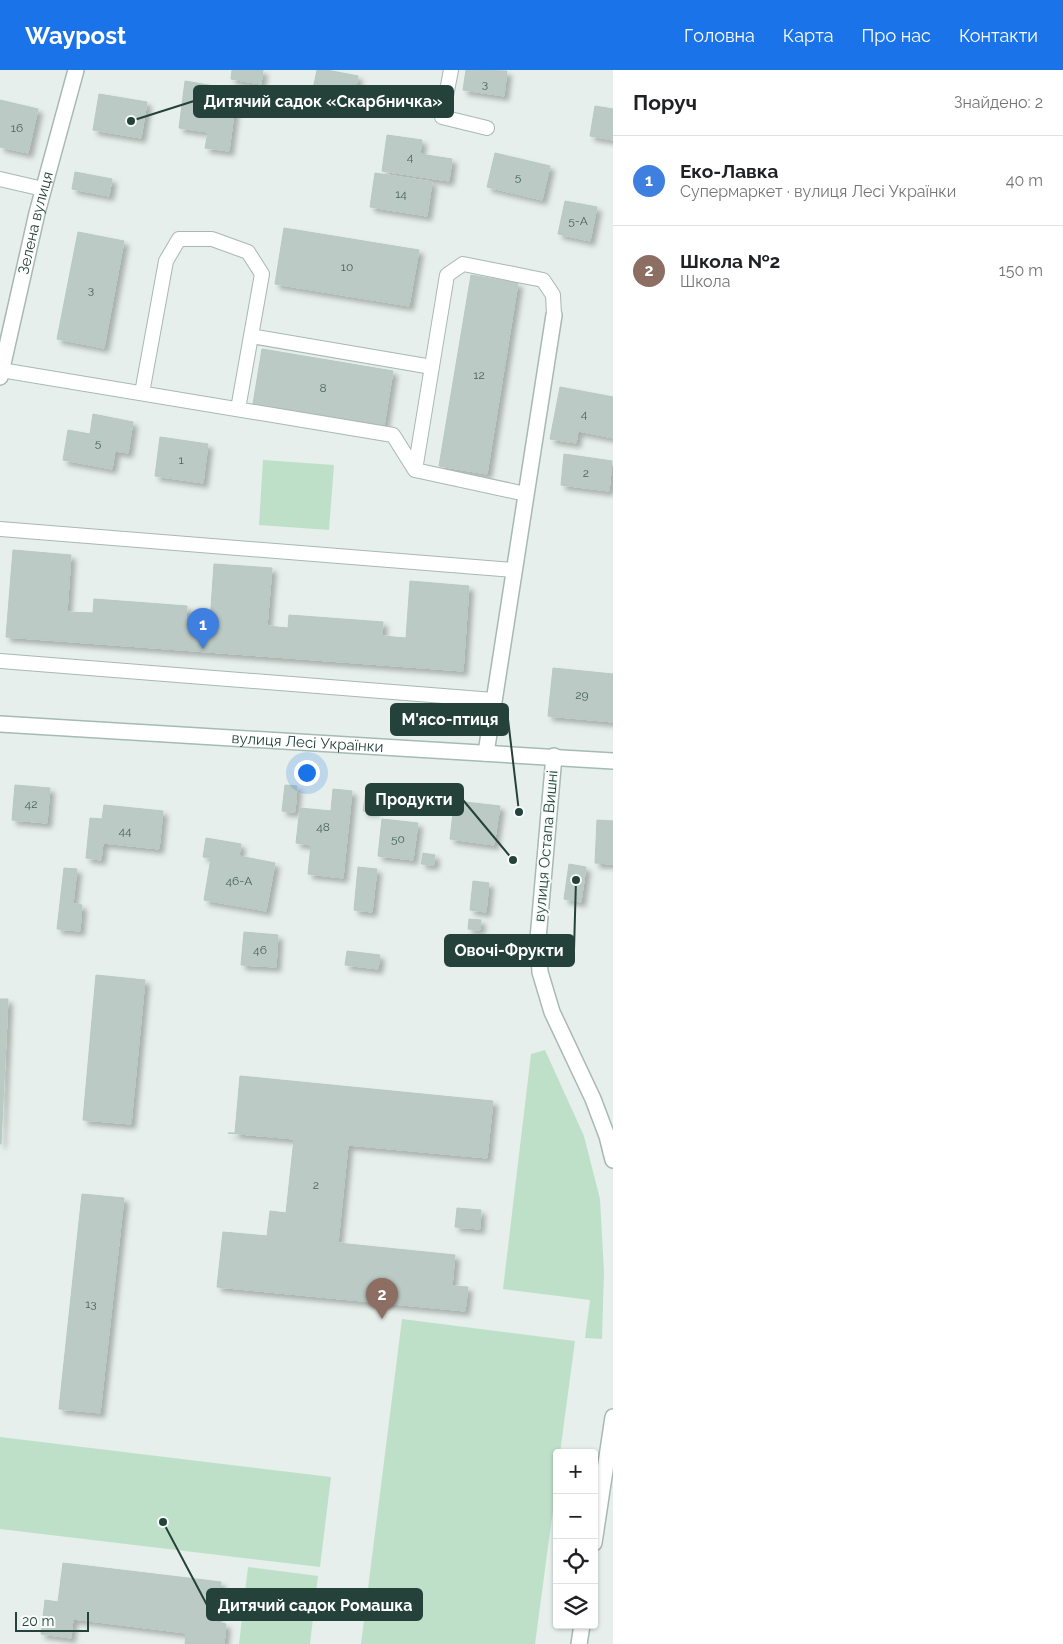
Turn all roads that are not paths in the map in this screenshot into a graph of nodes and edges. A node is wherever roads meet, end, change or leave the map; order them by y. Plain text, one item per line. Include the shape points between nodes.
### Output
1 (76, 70) edge
2 (451, 70) edge
3 (487, 128) dead end
4 (0, 180) edge
5 (43, 189) junction
6 (554, 315) joint
7 (251, 336) junction
8 (432, 368) junction
9 (1, 374) edge
10 (142, 393) junction
11 (238, 409) junction
12 (415, 470) junction
13 (526, 494) junction
14 (0, 529) edge
15 (514, 570) junction
16 (0, 661) edge
17 (494, 700) junction
18 (0, 724) edge
19 (486, 753) junction
20 (554, 756) junction
21 (613, 761) edge
22 (613, 1160) edge
23 (613, 1417) edge
24 (595, 1539) edge
25 (581, 1629) edge
26 (579, 1644) edge

1 - 5 street, Зелена вулиця
2 - 3 lane via 442,117
4 - 5 lane
5 - 9 street, Зелена вулиця
6 - 8 lane via 553,295 543,280 463,264 447,275
6 - 13 street
7 - 8 lane
7 - 10 lane via 262,274 248,252 212,239 179,239 166,262
7 - 11 lane
8 - 12 lane
9 - 10 lane
10 - 11 lane
11 - 12 lane via 393,435
12 - 13 lane
13 - 15 street
14 - 15 lane
15 - 17 street
16 - 17 lane
17 - 19 street
18 - 19 street, вулиця Лесі Українки
19 - 20 street, вулиця Лесі Українки
20 - 21 street, вулиця Лесі Українки
20 - 22 street, вулиця Остапа Вишні via 538,939 540,972 552,1012 594,1099
23 - 24 street
25 - 26 street

